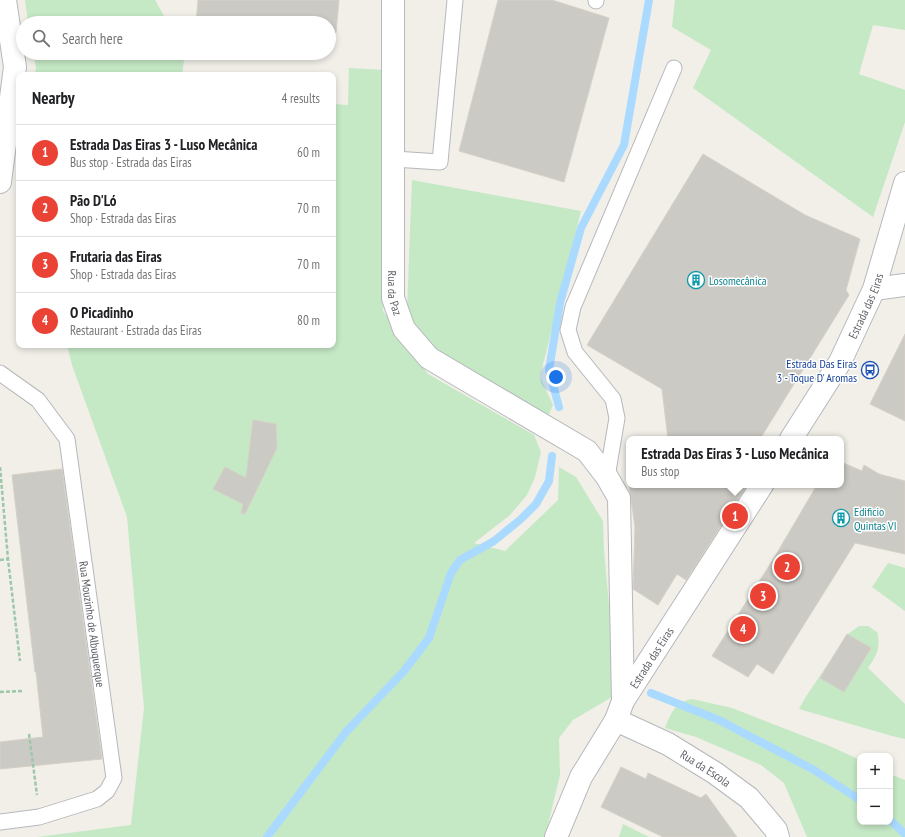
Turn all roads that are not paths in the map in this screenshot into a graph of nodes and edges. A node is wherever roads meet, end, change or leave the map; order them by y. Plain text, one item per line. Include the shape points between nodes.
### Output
1 (6, 0) edge
2 (393, 0) edge
3 (455, 0) edge
4 (674, 68) dead end
5 (394, 159) junction
6 (0, 182) edge
7 (905, 183) edge
8 (905, 285) edge
9 (874, 289) junction
10 (0, 373) edge
11 (793, 436) edge
12 (607, 477) junction
13 (760, 488) edge
14 (619, 710) junction
15 (0, 822) edge
16 (556, 837) edge
17 (778, 837) edge

1 - 6 street via 15,67
2 - 5 street, Rua da Paz
3 - 5 lane via 440,162
4 - 12 lane via 573,307 568,330 575,352 612,399 617,418
5 - 12 street, Rua da Paz via 393,298 404,329 429,358 587,451
7 - 9 street, Estrada das Eiras
8 - 9 street
9 - 11 street, Estrada das Eiras via 840,362
10 - 15 lane, Rua Mouzinho de Albuquerque via 38,400 67,438 114,778 107,791 97,799 39,817
12 - 14 street, Rua da Paz via 618,498
13 - 14 street, Estrada das Eiras
14 - 16 street, Estrada das Eiras via 581,777
14 - 17 street, Rua da Escola via 749,798 776,830

